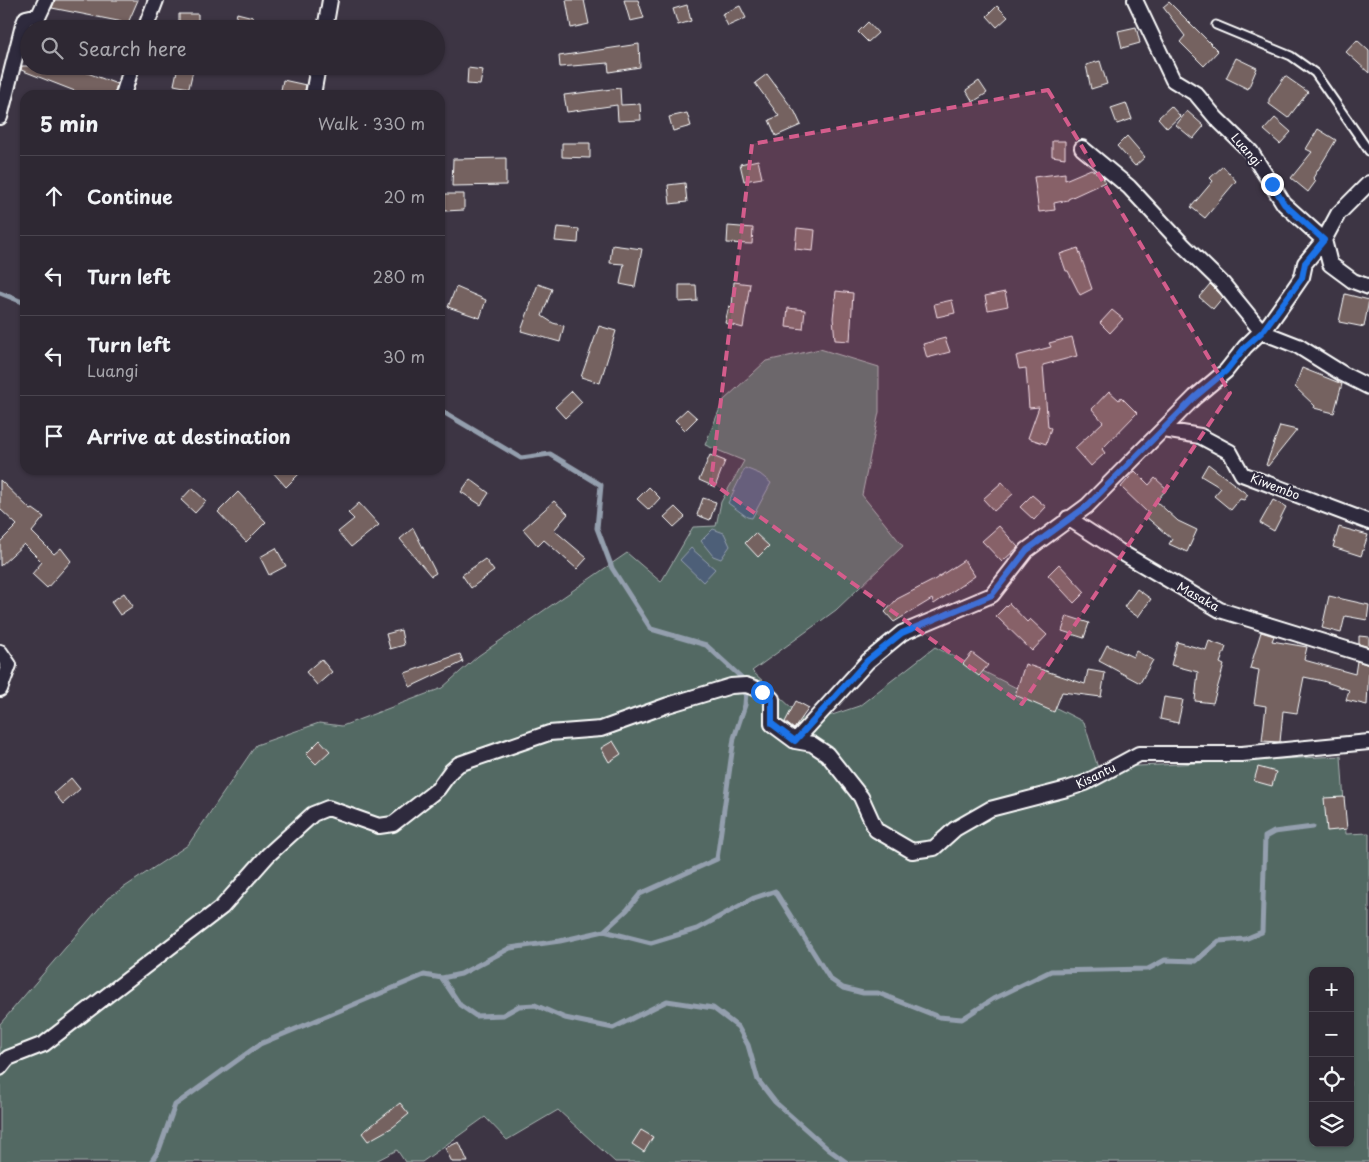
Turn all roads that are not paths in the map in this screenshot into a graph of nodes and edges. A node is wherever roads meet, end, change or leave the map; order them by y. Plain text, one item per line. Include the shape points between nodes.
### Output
1 (46, 0) edge
2 (156, 0) edge
3 (330, 0) edge
4 (1135, 0) edge
5 (25, 20) edge
6 (148, 20) edge
7 (327, 20) edge
8 (1216, 25) dead end
9 (20, 37) edge
10 (129, 75) edge
11 (316, 75) edge
12 (124, 90) edge
13 (314, 90) edge
14 (0, 117) edge
15 (1082, 148) dead end
16 (1369, 151) edge
17 (1369, 183) edge
18 (1324, 240) junction
19 (1369, 287) edge
20 (1262, 332) junction
21 (1369, 387) edge
22 (1164, 430) junction
23 (1068, 518) junction
24 (1369, 522) edge
25 (0, 652) edge
26 (1369, 656) edge
27 (0, 689) edge
28 (795, 741) junction
29 (1369, 742) edge
30 (0, 1068) edge

1 - 5 street via 39,15
2 - 6 street
3 - 7 street
4 - 18 street, Luangi via 1173,80 1196,94 1251,152 1284,204
8 - 16 lane via 1291,56 1315,72
9 - 14 street
10 - 12 street
11 - 13 street
15 - 20 street via 1129,187 1223,284
17 - 18 street via 1338,214
18 - 19 street via 1330,264 1353,281
18 - 20 street via 1305,263 1302,278
20 - 21 street via 1298,346
20 - 22 street
22 - 23 street via 1087,506
22 - 24 street, Kiwembo via 1200,436 1230,452 1242,474
23 - 26 street, Masaka via 1220,610
23 - 28 street via 1027,550 992,595 902,633 868,660
25 - 27 street via 9,665
28 - 29 street, Kisantu via 812,744 827,754 861,797 876,830 912,851 934,848 955,829 990,809 1076,786 1139,754 1242,754
28 - 30 street, Kisantu via 772,724 772,699 746,685 731,686 601,729 549,733 459,764 438,789 393,824 379,826 328,808 320,810 268,855 222,907 44,1044 8,1058

